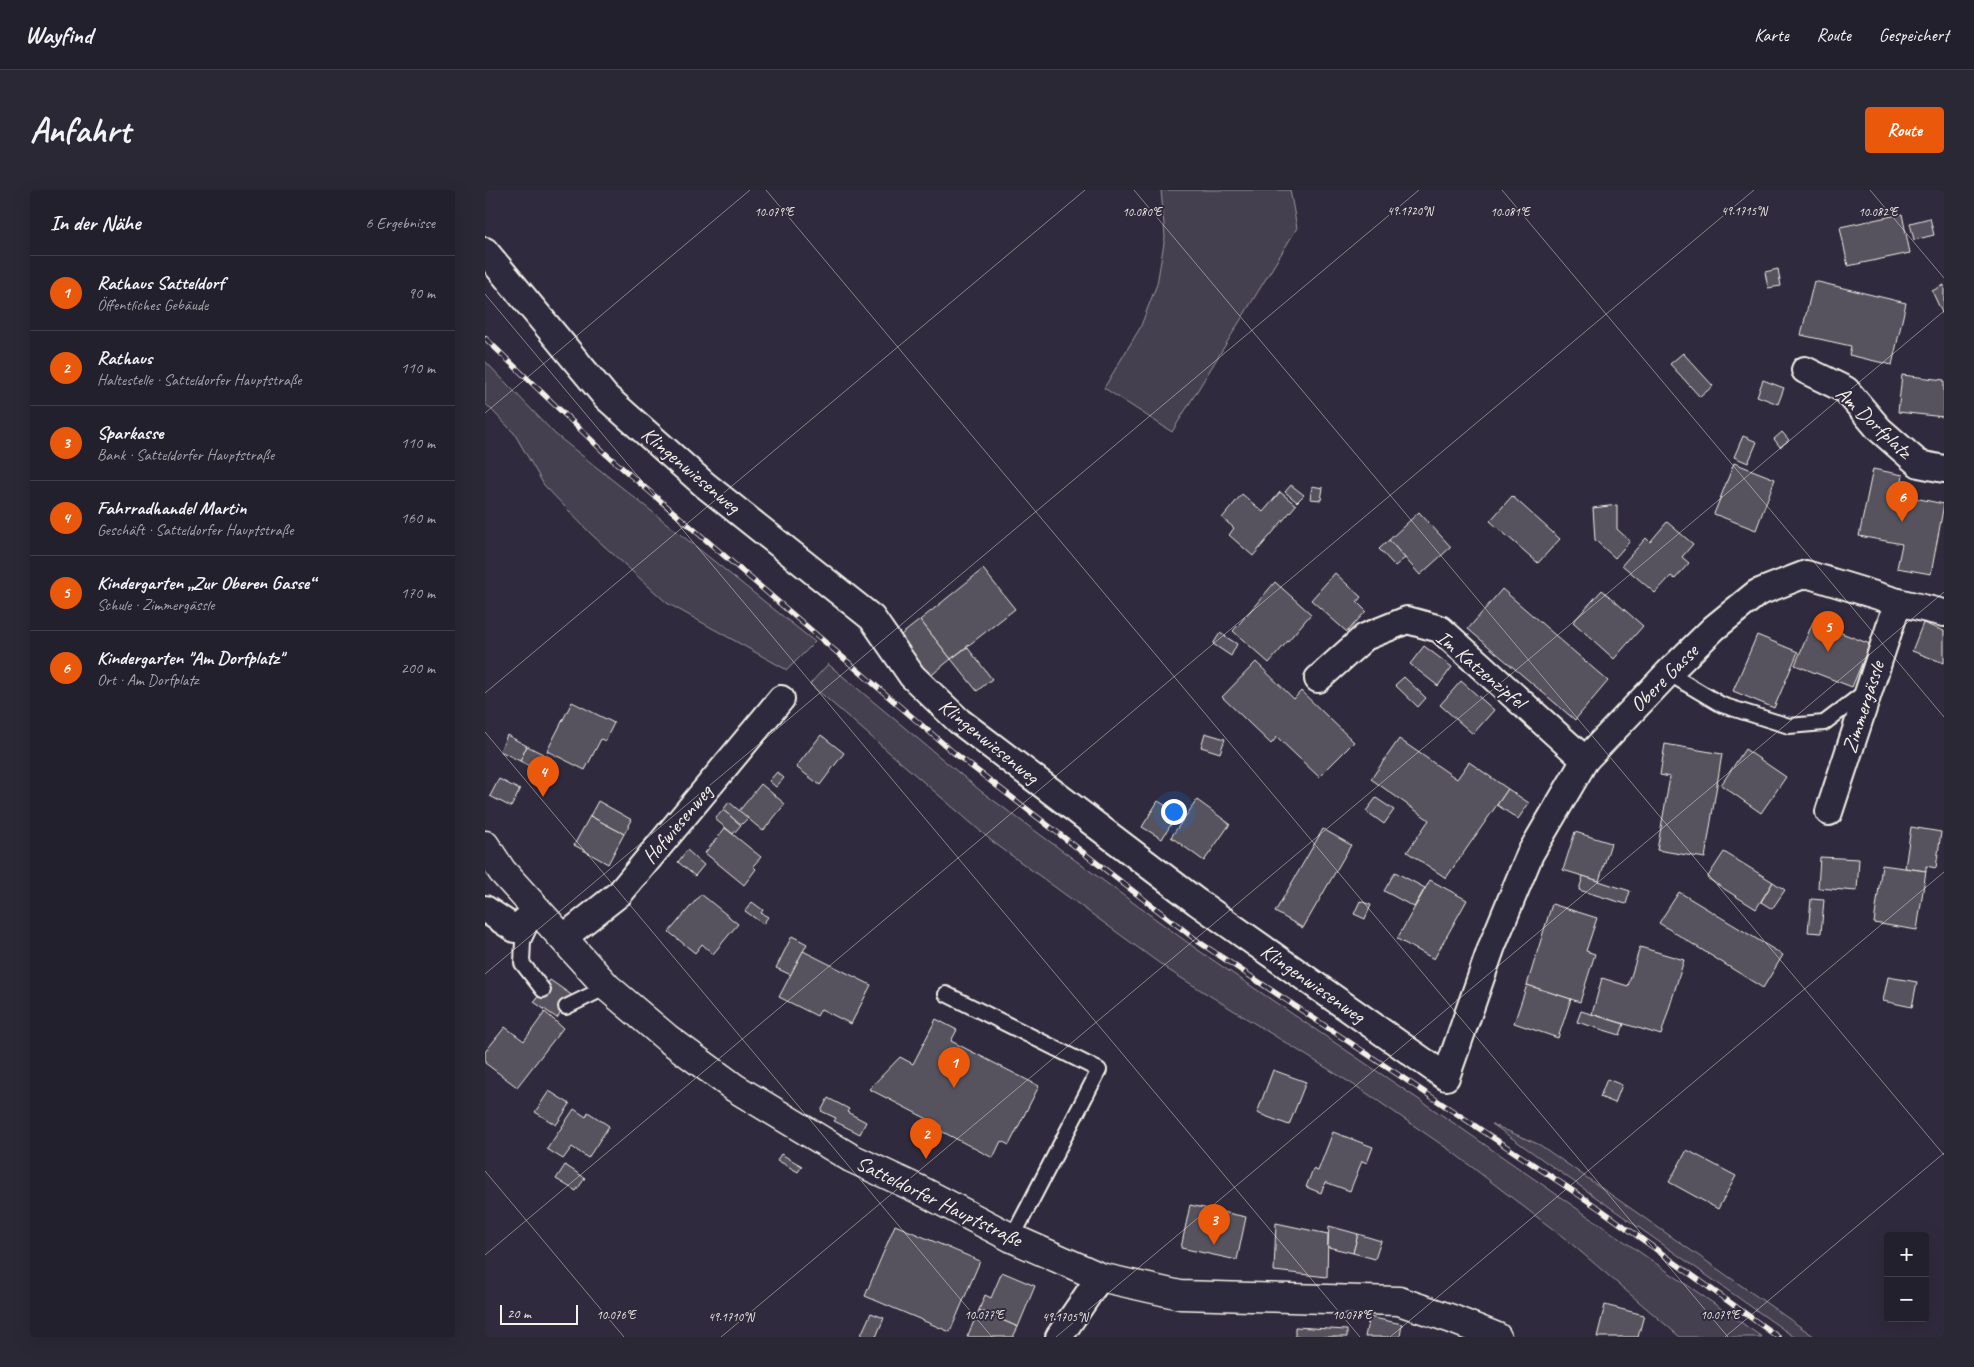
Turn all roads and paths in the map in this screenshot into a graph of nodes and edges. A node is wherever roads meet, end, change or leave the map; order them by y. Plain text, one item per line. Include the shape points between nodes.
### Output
1 (485, 251) edge
2 (1805, 370) dead end
3 (1944, 469) edge
4 (1899, 602) junction
5 (1944, 613) edge
6 (1668, 673) junction
7 (1318, 678) dead end
8 (1869, 689) junction
9 (781, 699) dead end
10 (1585, 760) junction
11 (1829, 812) dead end
12 (485, 845) edge
13 (485, 909) edge
14 (537, 911) junction
15 (563, 938) junction
16 (1492, 946) joint
17 (607, 987) junction
18 (543, 990) dead end
19 (947, 994) dead end
20 (566, 1007) dead end
21 (1012, 1238) junction
22 (1100, 1276) junction
23 (1059, 1337) edge
24 (1497, 1337) edge

1 - 16 street, Klingenwiesenweg via 606,397 705,485 871,618 912,676 959,721 1197,902 1445,1077
2 - 3 street, Am Dorfplatz via 1845,390 1879,429 1919,464
4 - 5 street, Obere Gasse
4 - 6 street, Obere Gasse via 1806,574 1757,593 1714,628
4 - 8 street, Zimmergässle
6 - 8 lane via 1722,705 1789,726 1824,723
6 - 10 street, Obere Gasse
7 - 10 street, Im Katzenzipfel via 1365,637 1407,620 1440,629
8 - 11 street, Zimmergässle
9 - 15 street, Hofwiesenweg via 620,893
10 - 16 street, Obere Gasse via 1530,854
12 - 14 street, Satteldorfer Hauptstraße via 502,871
13 - 14 street via 515,929
14 - 15 street, Satteldorfer Hauptstraße
14 - 18 lane via 523,941 522,963
15 - 17 street, Satteldorfer Hauptstraße
17 - 20 lane
17 - 21 street, Satteldorfer Hauptstraße via 667,1038 735,1088 851,1158
19 - 21 lane via 1099,1070
21 - 22 street, Satteldorfer Hauptstraße
22 - 23 street
22 - 24 street, Satteldorfer Hauptstraße via 1180,1295 1399,1301

